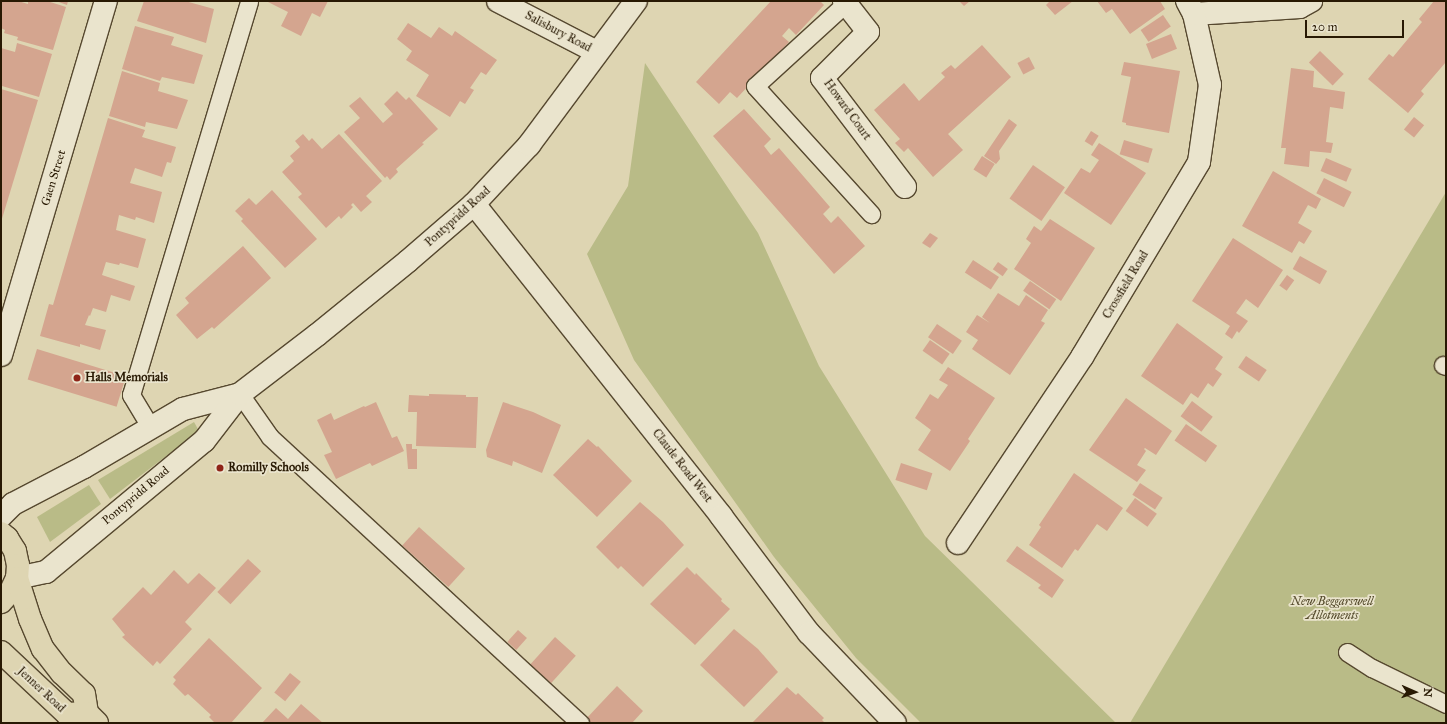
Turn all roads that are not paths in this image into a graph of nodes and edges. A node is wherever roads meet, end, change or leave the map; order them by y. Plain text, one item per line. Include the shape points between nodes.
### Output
1 (106, 1) edge
2 (249, 1) edge
3 (498, 1) edge
4 (636, 1) edge
5 (1311, 1) edge
6 (845, 2) edge
7 (1190, 8) edge
8 (597, 52) junction
9 (905, 187) dead end
10 (474, 204) junction
11 (871, 214) dead end
12 (1, 355) edge
13 (240, 394) junction
14 (151, 428) junction
15 (1, 516) edge
16 (1, 533) edge
17 (958, 543) dead end
18 (17, 578) junction
19 (1, 602) edge
20 (1, 652) edge
21 (1347, 652) dead end
22 (1446, 704) edge
23 (92, 718) edge
24 (580, 723) edge
25 (895, 723) edge

1 - 12 street, Gaen Street
2 - 14 lane via 131,396
3 - 8 street, Salisbury Road
4 - 8 street, Pontypridd Road
5 - 7 street via 1300,7
6 - 9 street, Howard Court via 868,32 822,78
6 - 11 lane via 755,86
7 - 17 street, Crossfield Road via 1210,85 1199,162 1082,357
8 - 10 street, Pontypridd Road via 529,145
10 - 13 street, Pontypridd Road via 408,261
10 - 25 street, Claude Road West via 721,516 809,633
13 - 14 street, Pontypridd Road via 183,409
13 - 18 street, Pontypridd Road via 204,441 46,572
13 - 24 lane via 270,437
14 - 15 street, Pontypridd Road via 13,504
16 - 18 main road via 15,551
18 - 19 main road via 12,591
18 - 23 main road, Jenner Road via 43,649 62,673 84,694
20 - 23 main road, Jenner Road via 68,714
21 - 22 lane via 1372,668

